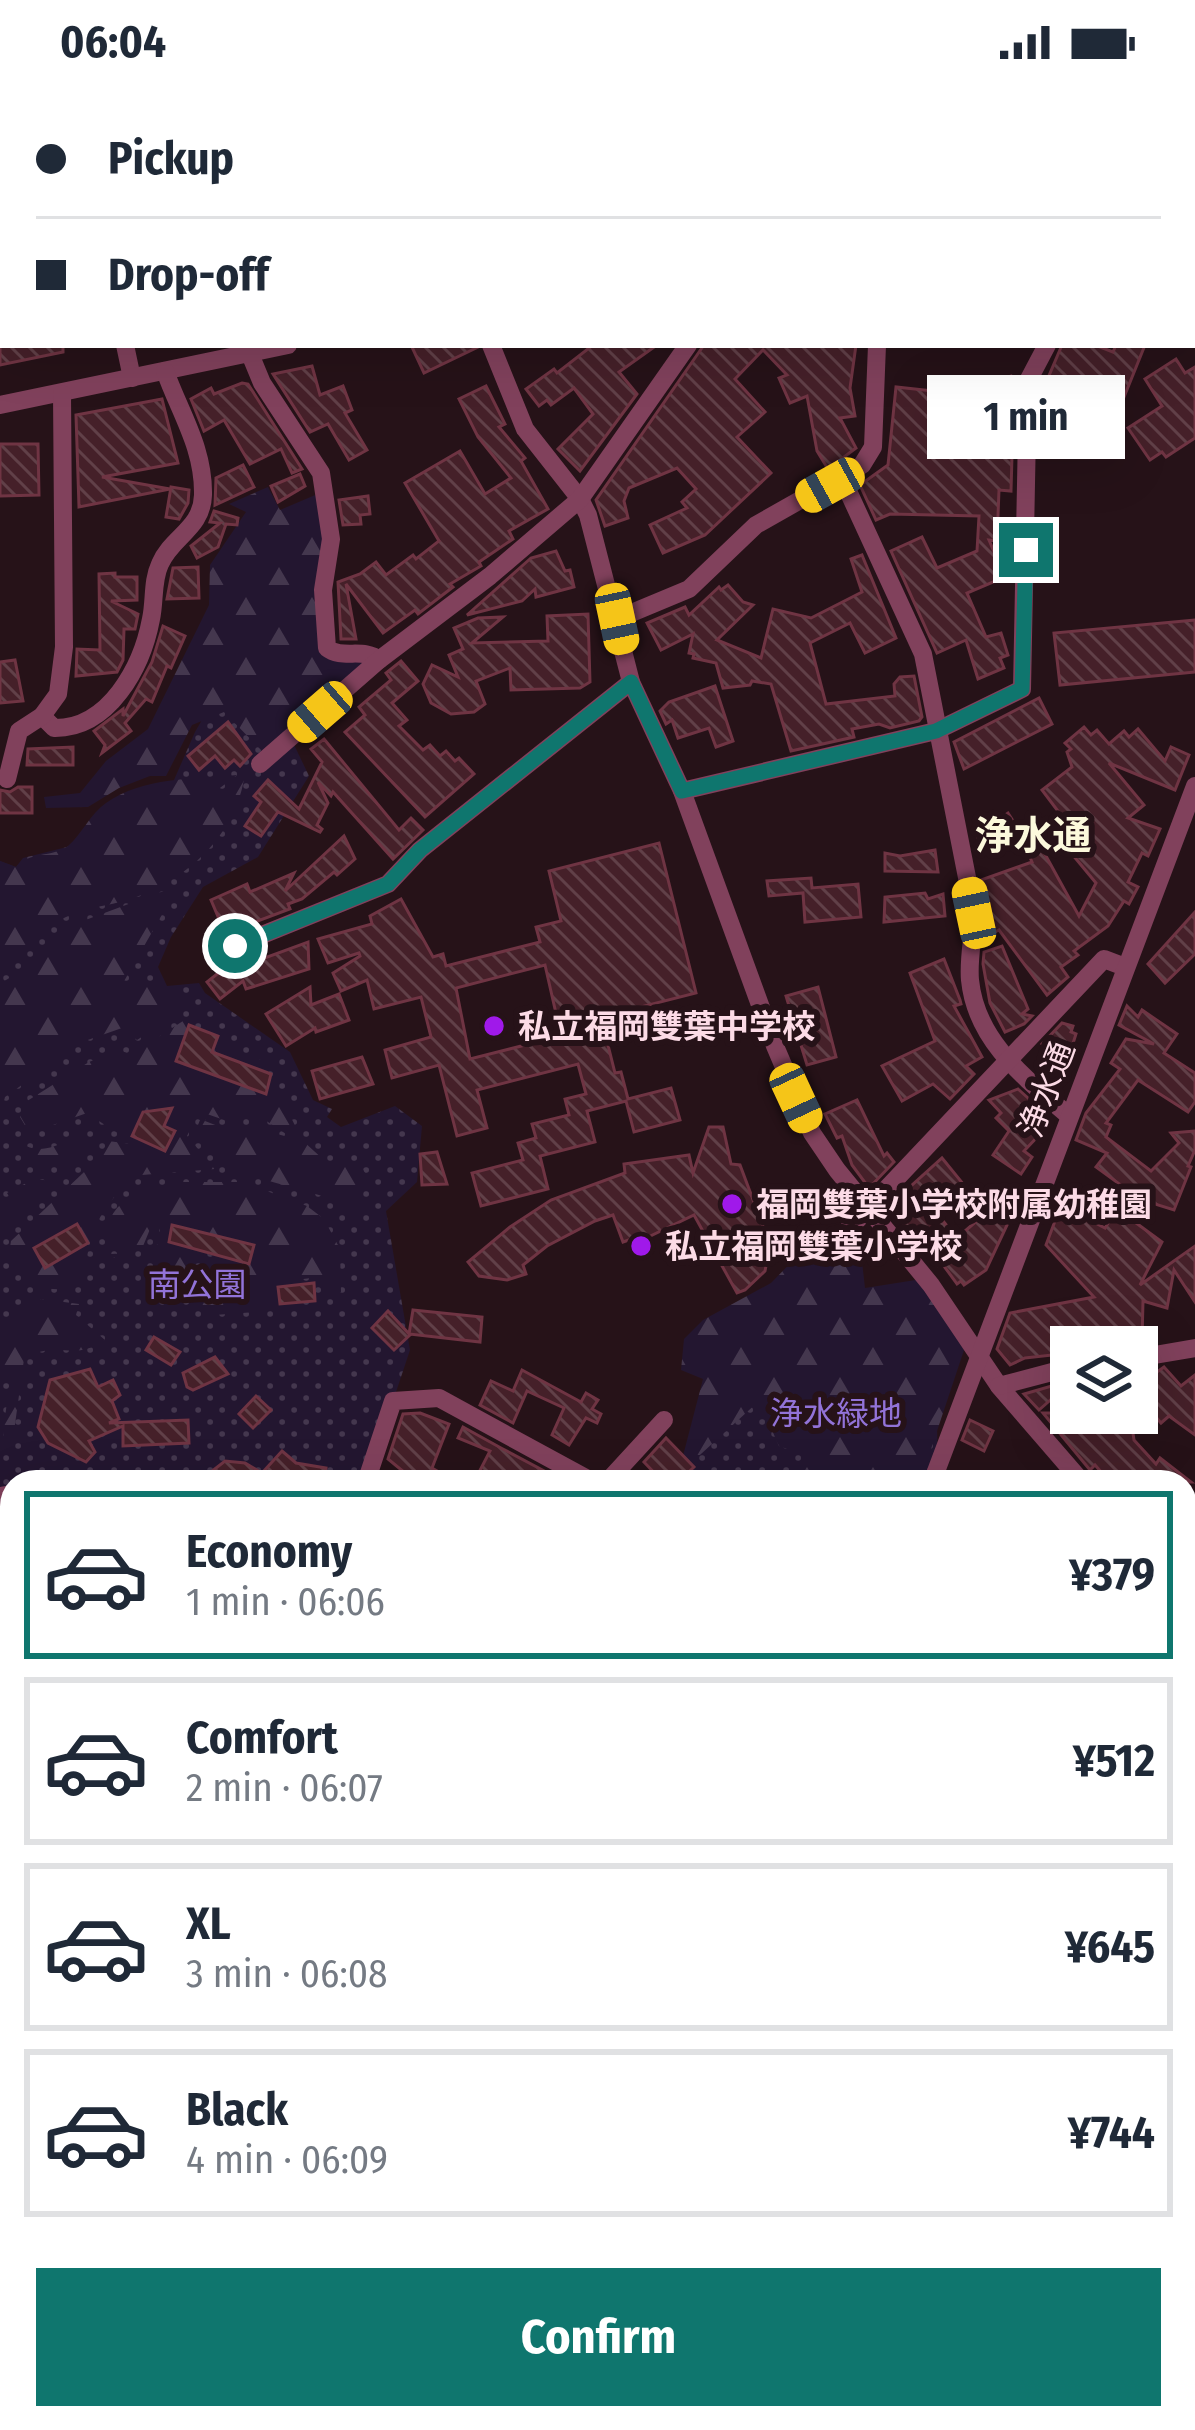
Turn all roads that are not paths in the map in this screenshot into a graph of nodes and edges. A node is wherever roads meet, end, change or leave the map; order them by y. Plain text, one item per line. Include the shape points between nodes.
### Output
1 (126, 348) edge
2 (492, 348) edge
3 (686, 348) edge
4 (877, 348) edge
5 (1045, 348) edge
6 (240, 352) edge
7 (165, 371) junction
8 (132, 378) junction
9 (62, 394) junction
10 (0, 405) edge
11 (842, 478) junction
12 (580, 499) junction
13 (617, 619) junction
14 (380, 660) junction
15 (631, 682) junction
16 (42, 716) junction
17 (936, 731) junction
18 (260, 764) dead end
19 (8, 779) dead end
20 (1195, 786) edge
21 (682, 791) junction
22 (235, 946) dead end
23 (1125, 968) junction
24 (1005, 1061) junction
25 (1068, 1115) junction
26 (869, 1206) junction
27 (824, 1255) dead end
28 (1194, 1350) edge
29 (1158, 1355) edge
30 (978, 1357) junction
31 (1050, 1373) edge
32 (999, 1386) junction
33 (664, 1420) dead end
34 (370, 1470) edge
35 (571, 1470) edge
36 (618, 1470) edge
37 (936, 1470) edge
38 (1072, 1470) edge

1 - 8 street
2 - 12 street via 524,429
3 - 12 street
4 - 11 street via 873,448
5 - 17 street via 1028,381 1022,689
6 - 7 street
6 - 14 street via 321,473 331,539 323,590 327,648
7 - 8 street
7 - 16 street via 197,444 200,515 161,560 147,637 120,691 104,711 72,728 54,728
8 - 9 street
9 - 10 street
9 - 16 street via 64,647 58,694
11 - 13 street via 756,525 689,589
11 - 17 street via 922,654
12 - 13 street
12 - 14 street
13 - 15 street
14 - 18 street
15 - 21 street
15 - 22 street via 388,884
16 - 19 street via 19,730
17 - 21 street
17 - 24 street via 974,913 974,1000
20 - 23 street, 浄水通
21 - 26 street via 796,1098 837,1170
23 - 24 street via 1104,959
23 - 25 street, 浄水通
24 - 25 street
24 - 26 street
25 - 30 street, 浄水通
26 - 27 street
26 - 30 street
28 - 29 street
30 - 32 street
30 - 37 street, 浄水通
31 - 32 street
32 - 38 street
33 - 36 street
34 - 35 street via 394,1401 439,1398

